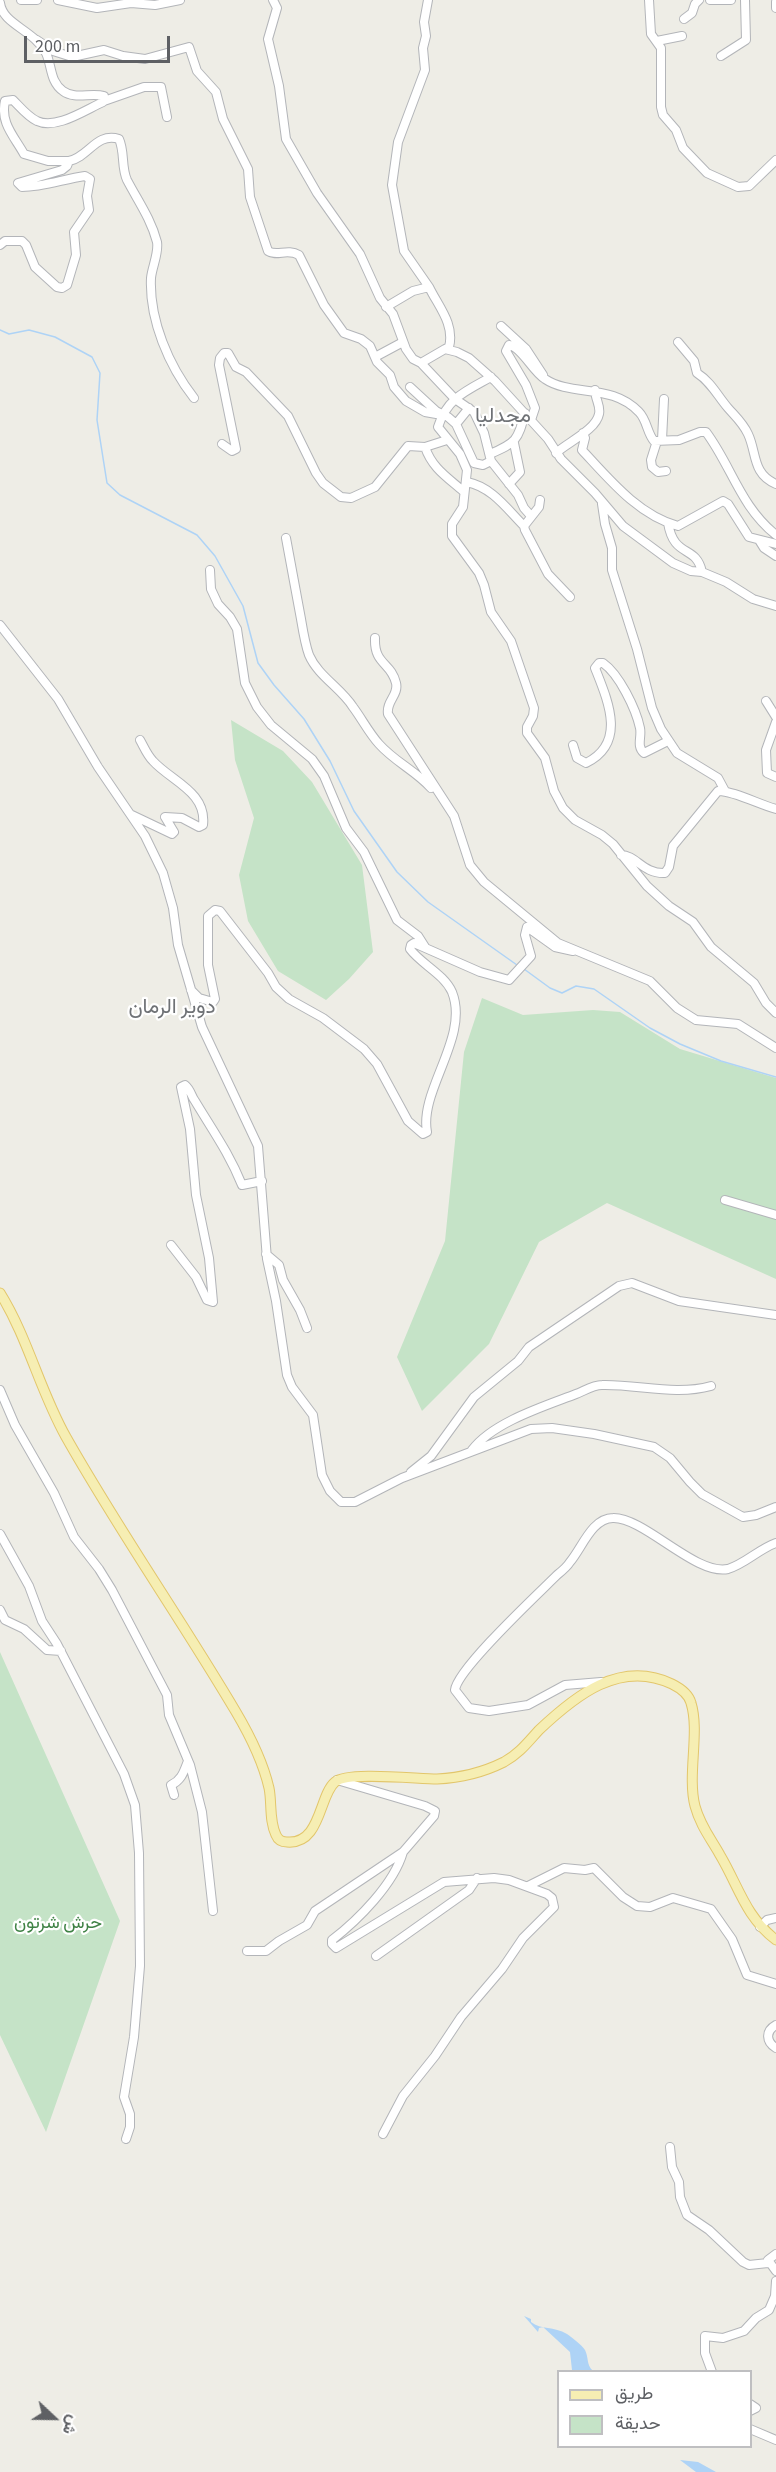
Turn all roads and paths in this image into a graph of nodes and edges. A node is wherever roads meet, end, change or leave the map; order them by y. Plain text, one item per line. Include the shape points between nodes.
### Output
1 (21, 0) edge
2 (37, 0) edge
3 (58, 0) edge
4 (180, 0) edge
5 (273, 0) edge
6 (428, 0) edge
7 (649, 0) edge
8 (699, 0) edge
9 (710, 0) edge
10 (730, 0) edge
11 (745, 0) edge
12 (776, 2) edge
13 (0, 3) edge
14 (776, 8) edge
15 (684, 19) dead end
16 (682, 36) dead end
17 (37, 40) junction
18 (657, 41) junction
19 (721, 56) dead end
20 (104, 101) junction
21 (167, 117) dead end
22 (776, 160) edge
23 (69, 161) junction
24 (0, 245) edge
25 (429, 287) junction
26 (387, 306) junction
27 (501, 326) dead end
28 (404, 342) junction
29 (678, 342) dead end
30 (445, 350) junction
31 (375, 357) junction
32 (421, 363) junction
33 (491, 377) junction
34 (545, 379) junction
35 (410, 387) dead end
36 (595, 390) junction
37 (194, 398) dead end
38 (455, 399) junction
39 (664, 399) dead end
40 (469, 408) junction
41 (525, 413) junction
42 (442, 415) junction
43 (531, 420) junction
44 (456, 424) junction
45 (583, 434) junction
46 (447, 440) junction
47 (659, 441) junction
48 (514, 443) junction
49 (222, 444) dead end
50 (425, 447) junction
51 (556, 453) junction
52 (490, 458) junction
53 (666, 471) dead end
54 (467, 482) junction
55 (509, 484) junction
56 (776, 484) edge
57 (464, 491) junction
58 (540, 500) dead end
59 (602, 502) junction
60 (531, 516) junction
61 (668, 523) junction
62 (524, 526) junction
63 (776, 535) edge
64 (286, 538) dead end
65 (759, 540) junction
66 (776, 544) edge
67 (776, 556) edge
68 (210, 570) dead end
69 (702, 572) junction
70 (570, 597) dead end
71 (776, 606) edge
72 (0, 625) edge
73 (375, 638) dead end
74 (766, 701) dead end
75 (776, 720) edge
76 (140, 740) dead end
77 (668, 741) junction
78 (573, 746) dead end
79 (776, 777) edge
80 (725, 790) junction
81 (443, 799) junction
82 (776, 809) edge
83 (131, 814) junction
84 (621, 855) junction
85 (426, 948) junction
86 (573, 951) junction
87 (190, 988) junction
88 (776, 1013) edge
89 (776, 1048) edge
90 (262, 1182) junction
91 (725, 1200) dead end
92 (776, 1215) edge
93 (171, 1245) dead end
94 (267, 1254) junction
95 (0, 1293) edge
96 (776, 1315) edge
97 (307, 1328) dead end
98 (711, 1386) dead end
99 (0, 1390) edge
100 (472, 1450) junction
101 (402, 1478) junction
102 (776, 1507) edge
103 (0, 1533) edge
104 (776, 1543) edge
105 (0, 1610) edge
106 (61, 1651) junction
107 (601, 1682) junction
108 (188, 1761) junction
109 (338, 1780) junction
110 (174, 1795) dead end
111 (403, 1852) junction
112 (477, 1878) junction
113 (528, 1886) junction
114 (213, 1911) dead end
115 (776, 1918) edge
116 (760, 1927) junction
117 (776, 1940) edge
118 (247, 1951) dead end
119 (376, 1956) dead end
120 (776, 1984) edge
121 (776, 2025) edge
122 (776, 2048) edge
123 (383, 2134) dead end
124 (126, 2139) dead end
125 (670, 2147) dead end
126 (776, 2254) edge
127 (768, 2262) junction
128 (776, 2271) edge
129 (776, 2281) edge
130 (711, 2370) edge
131 (752, 2430) edge
132 (776, 2440) edge

1 - 2 street
3 - 4 street via 108,8
5 - 26 street via 277,8 268,39 286,138 316,193 360,254
6 - 25 street via 423,21 425,70 398,142 393,188 404,251
7 - 18 street via 651,34
8 - 15 street
9 - 10 street
11 - 19 street via 746,40
12 - 14 street
13 - 17 street via 5,18
16 - 18 street
17 - 20 street via 48,58 55,82 64,92 101,95
17 - 31 street via 72,57 104,50 145,59 189,47 197,71 216,93 223,119 248,169 250,196 268,251 292,251 299,255 324,305 344,333 361,339
18 - 22 street via 661,48 662,113 676,130 683,148 704,170 745,188
20 - 21 street via 144,87 161,87
20 - 23 street via 48,124 37,122 13,100 5,101 1,115 5,127 24,154 48,161
23 - 24 street via 62,170 18,183 22,187 37,187 63,179 90,179 89,210 74,232 76,255 67,285 57,287 35,267 22,241 5,241
23 - 37 street via 97,141 119,139 127,179 158,244 151,278 156,320 170,360
25 - 26 street
25 - 30 street via 450,328 449,346
26 - 28 street
27 - 34 street via 526,349
28 - 31 street
28 - 32 street via 409,354
29 - 56 street via 694,361 697,373 741,423 752,443 760,472
30 - 32 street
30 - 33 street via 469,358
31 - 42 street via 406,401 425,412
32 - 38 street
33 - 38 street
33 - 41 street
34 - 36 street
34 - 43 street via 529,366 516,347 507,348 535,408
35 - 42 street
36 - 45 street via 599,415
36 - 47 street via 637,410 651,439
38 - 40 street
38 - 42 street
39 - 47 street
40 - 44 street
40 - 52 street via 479,420
41 - 43 street
41 - 48 street
42 - 44 street
42 - 46 street via 438,427
43 - 51 street
44 - 52 street via 474,463 481,465
45 - 51 street
45 - 61 street via 582,450 601,473 627,499
46 - 50 street
46 - 54 street via 462,458
47 - 53 street via 651,467 658,472
47 - 63 street via 706,432 747,504
48 - 52 street
48 - 55 street via 520,472
49 - 50 street via 232,451 236,449 221,379 220,358 228,353 236,367 246,372 288,416 316,473 341,497 351,498 375,487 408,446
50 - 57 street via 436,469
51 - 59 street
52 - 55 street
54 - 57 street
54 - 62 street via 489,492
55 - 60 street
57 - 84 street via 463,507 452,524 452,536 479,573 490,612 514,647 534,708 526,727 528,736 546,758 554,791 563,808 607,839
58 - 60 street
59 - 69 street via 623,526 667,560
59 - 77 street via 604,524 612,543 612,570 652,708
60 - 62 street
61 - 65 street via 678,526 723,501 747,535
61 - 69 street via 675,545 696,558
62 - 70 street via 548,574
64 - 81 street via 309,653 316,668 353,707 377,743 398,763 423,778
65 - 66 street
65 - 67 street
68 - 85 street via 211,589 237,629 245,683 258,707 271,724 312,759 324,776 346,828 364,852 397,920 418,936
69 - 71 street via 753,599
72 - 83 street via 58,699
73 - 81 street via 376,656 397,685 388,714
74 - 75 street
75 - 79 street via 766,750 767,773
76 - 83 street via 152,760 190,791 204,814 199,827 182,818 165,817 172,834
77 - 78 street via 644,753 640,751 636,714 617,677 599,663 595,668 612,734 608,745 586,764 577,758
77 - 80 street via 677,753 718,778
80 - 82 street
80 - 84 street via 718,791 673,846 665,873 642,867 632,857
81 - 86 street via 458,823 474,872 558,943
83 - 87 street via 163,873
84 - 88 street via 647,886 693,922 711,947 754,983
85 - 86 street via 502,980 509,980 531,956 525,935 527,927 555,947
85 - 87 street via 414,943 410,949 451,992 455,1011 447,1054 425,1113 427,1132 423,1134 408,1121 377,1064 364,1049 276,987 220,910 208,916 208,965 215,999 213,1002 199,998
86 - 89 street via 651,981 677,1008 696,1020 738,1024
87 - 90 street via 202,1027 258,1146
90 - 93 street via 242,1185 222,1142 189,1088 182,1087 213,1302 207,1300 196,1277
90 - 94 street
91 - 92 street
94 - 97 street via 279,1265
94 - 101 street via 287,1375 313,1415 322,1475 330,1491 341,1502 354,1502
95 - 109 main road via 66,1437 241,1722 265,1774 279,1839 293,1841 309,1832 332,1784
96 - 101 street via 679,1301 635,1284 619,1286 529,1347 474,1397 431,1455
98 - 100 street via 685,1391 596,1386 515,1419
99 - 108 street via 74,1537 116,1597 167,1695 169,1715
100 - 101 street
100 - 102 street via 539,1428 594,1434 660,1450 694,1487 742,1517
103 - 106 street via 29,1586 42,1621
104 - 107 street via 730,1568 718,1569 663,1543 629,1520 607,1518 597,1524 571,1562 493,1639 455,1690 470,1708 489,1711 528,1705 565,1685
105 - 106 street via 5,1620 24,1629 46,1650
106 - 124 street via 123,1774 138,1826 140,1966 134,2037 123,2097 130,2114
107 - 109 main road via 566,1707 516,1754 498,1764 452,1777
107 - 116 main road via 625,1677 656,1679 677,1687 689,1698 695,1805 704,1830
108 - 110 street via 178,1782 171,1785
108 - 114 street via 202,1812
109 - 111 street via 435,1812
111 - 112 street via 373,1901 333,1940 336,1948 437,1885
111 - 118 street via 315,1911 307,1925 271,1948
112 - 113 street
112 - 119 street via 462,1895
113 - 120 street via 564,1869 594,1868 637,1906 650,1907 673,1898 707,1906 732,1939 747,1976
113 - 123 street via 547,1894 554,1907 523,1938 461,2016 403,2096
115 - 116 street
116 - 117 main road
121 - 122 street via 768,2036
125 - 127 street via 672,2168 687,2215 743,2262
126 - 127 street
127 - 128 street
129 - 130 street via 769,2310 744,2331 723,2338 705,2336 705,2353
131 - 132 street

